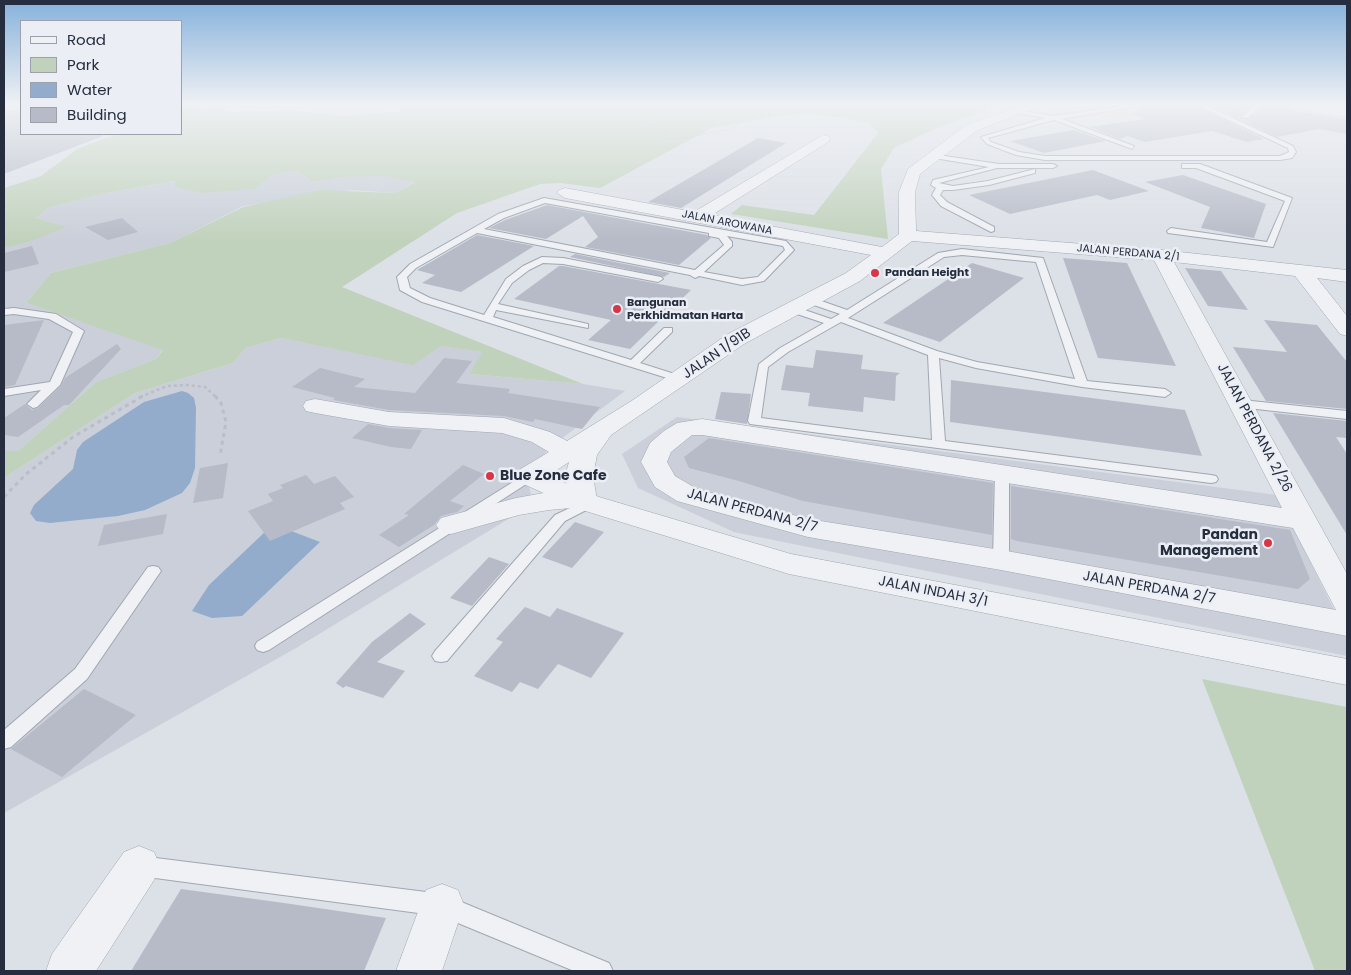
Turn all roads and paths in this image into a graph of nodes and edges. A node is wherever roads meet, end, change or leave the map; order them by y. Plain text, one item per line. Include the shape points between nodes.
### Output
1 (806, 150) edge
2 (942, 150) edge
3 (1006, 150) edge
4 (1292, 150) edge
5 (934, 156) junction
6 (999, 166) junction
7 (1047, 166) junction
8 (940, 187) junction
9 (565, 193) dead end
10 (610, 212) junction
11 (698, 217) junction
12 (991, 229) dead end
13 (475, 230) junction
14 (1172, 231) dead end
15 (908, 236) junction
16 (888, 253) junction
17 (1161, 255) junction
18 (1301, 272) junction
19 (695, 275) junction
20 (1347, 276) edge
21 (658, 278) dead end
22 (801, 305) junction
23 (492, 306) junction
24 (4, 312) edge
25 (487, 319) junction
26 (841, 319) junction
27 (584, 326) dead end
28 (668, 330) dead end
29 (1347, 330) edge
30 (933, 352) junction
31 (633, 364) junction
32 (680, 379) junction
33 (1082, 384) junction
34 (54, 385) junction
35 (4, 392) edge
36 (1165, 393) dead end
37 (33, 404) dead end
38 (1242, 404) junction
39 (315, 406) dead end
40 (1347, 414) edge
41 (602, 431) junction
42 (939, 445) junction
43 (565, 451) junction
44 (220, 456) dead end
45 (1002, 473) junction
46 (528, 476) junction
47 (1211, 479) dead end
48 (4, 497) edge
49 (586, 501) junction
50 (1302, 520) junction
51 (451, 526) junction
52 (1001, 560) junction
53 (153, 571) dead end
54 (1347, 602) edge
55 (1347, 624) edge
56 (263, 646) dead end
57 (441, 656) dead end
58 (1347, 672) edge
59 (4, 741) edge
60 (139, 866) joint
61 (442, 905) junction
62 (70, 971) edge
63 (419, 971) edge
64 (601, 971) edge

1 - 11 street
2 - 5 street
3 - 4 lane via 1045,158 1280,158 1289,156
5 - 6 lane
5 - 15 street via 913,172 907,192
6 - 7 lane
6 - 8 lane via 936,182 935,185
7 - 8 lane via 989,183
7 - 14 lane via 1197,166 1289,200 1270,246
8 - 12 lane via 936,195 944,204
9 - 11 street, JALAN AROWANA
10 - 13 lane via 544,200 516,208
10 - 19 lane via 628,219 722,236 728,246
10 - 19 lane via 780,241 790,250 762,279 732,282
11 - 16 street, JALAN AROWANA
13 - 19 lane
13 - 25 lane via 413,266 402,277 402,284 413,296
15 - 16 street, JALAN 1/91B
15 - 17 street, JALAN PERDANA 2/1
16 - 22 street, JALAN 1/91B via 853,277
17 - 18 street, JALAN PERDANA 2/1
17 - 38 street, JALAN PERDANA 2/26
18 - 20 street, JALAN PERDANA 2/1
18 - 29 street
21 - 23 lane via 542,260 509,281
22 - 26 lane
22 - 26 lane
22 - 32 street, JALAN 1/91B via 736,339
23 - 25 lane
23 - 27 lane
24 - 34 lane via 52,316 79,331
25 - 31 lane
26 - 30 lane
26 - 33 lane via 941,256 962,252 1040,260
26 - 42 lane via 784,350 762,366 754,422
28 - 31 lane
30 - 33 lane via 976,366
30 - 42 lane
31 - 32 lane
32 - 41 street, JALAN 1/91B
33 - 36 lane
34 - 35 lane
34 - 37 lane
38 - 40 lane
38 - 50 street, JALAN PERDANA 2/26
39 - 43 street via 389,419 504,426 541,437
41 - 43 street, JALAN 1/91B
41 - 49 street via 584,454 579,476
42 - 47 lane
43 - 46 street, JALAN 1/91B
44 - 48 path via 226,422 221,403 205,387 167,386 139,398 73,437 24,475
45 - 50 street, JALAN PERDANA 2/7
45 - 52 lane
45 - 52 street, JALAN PERDANA 2/7 via 702,427 686,428 673,436 659,449 654,462 665,481 696,498 808,528
46 - 49 street, JALAN INDAH 3/1
46 - 51 lane
49 - 51 street via 549,501 516,507
49 - 57 lane via 560,518
49 - 58 street, JALAN INDAH 3/1 via 789,564
50 - 54 street, JALAN PERDANA 2/26
51 - 56 lane
52 - 55 street, JALAN PERDANA 2/7
53 - 59 lane via 81,674
60 - 61 lane
60 - 62 street
61 - 63 street
61 - 64 lane

